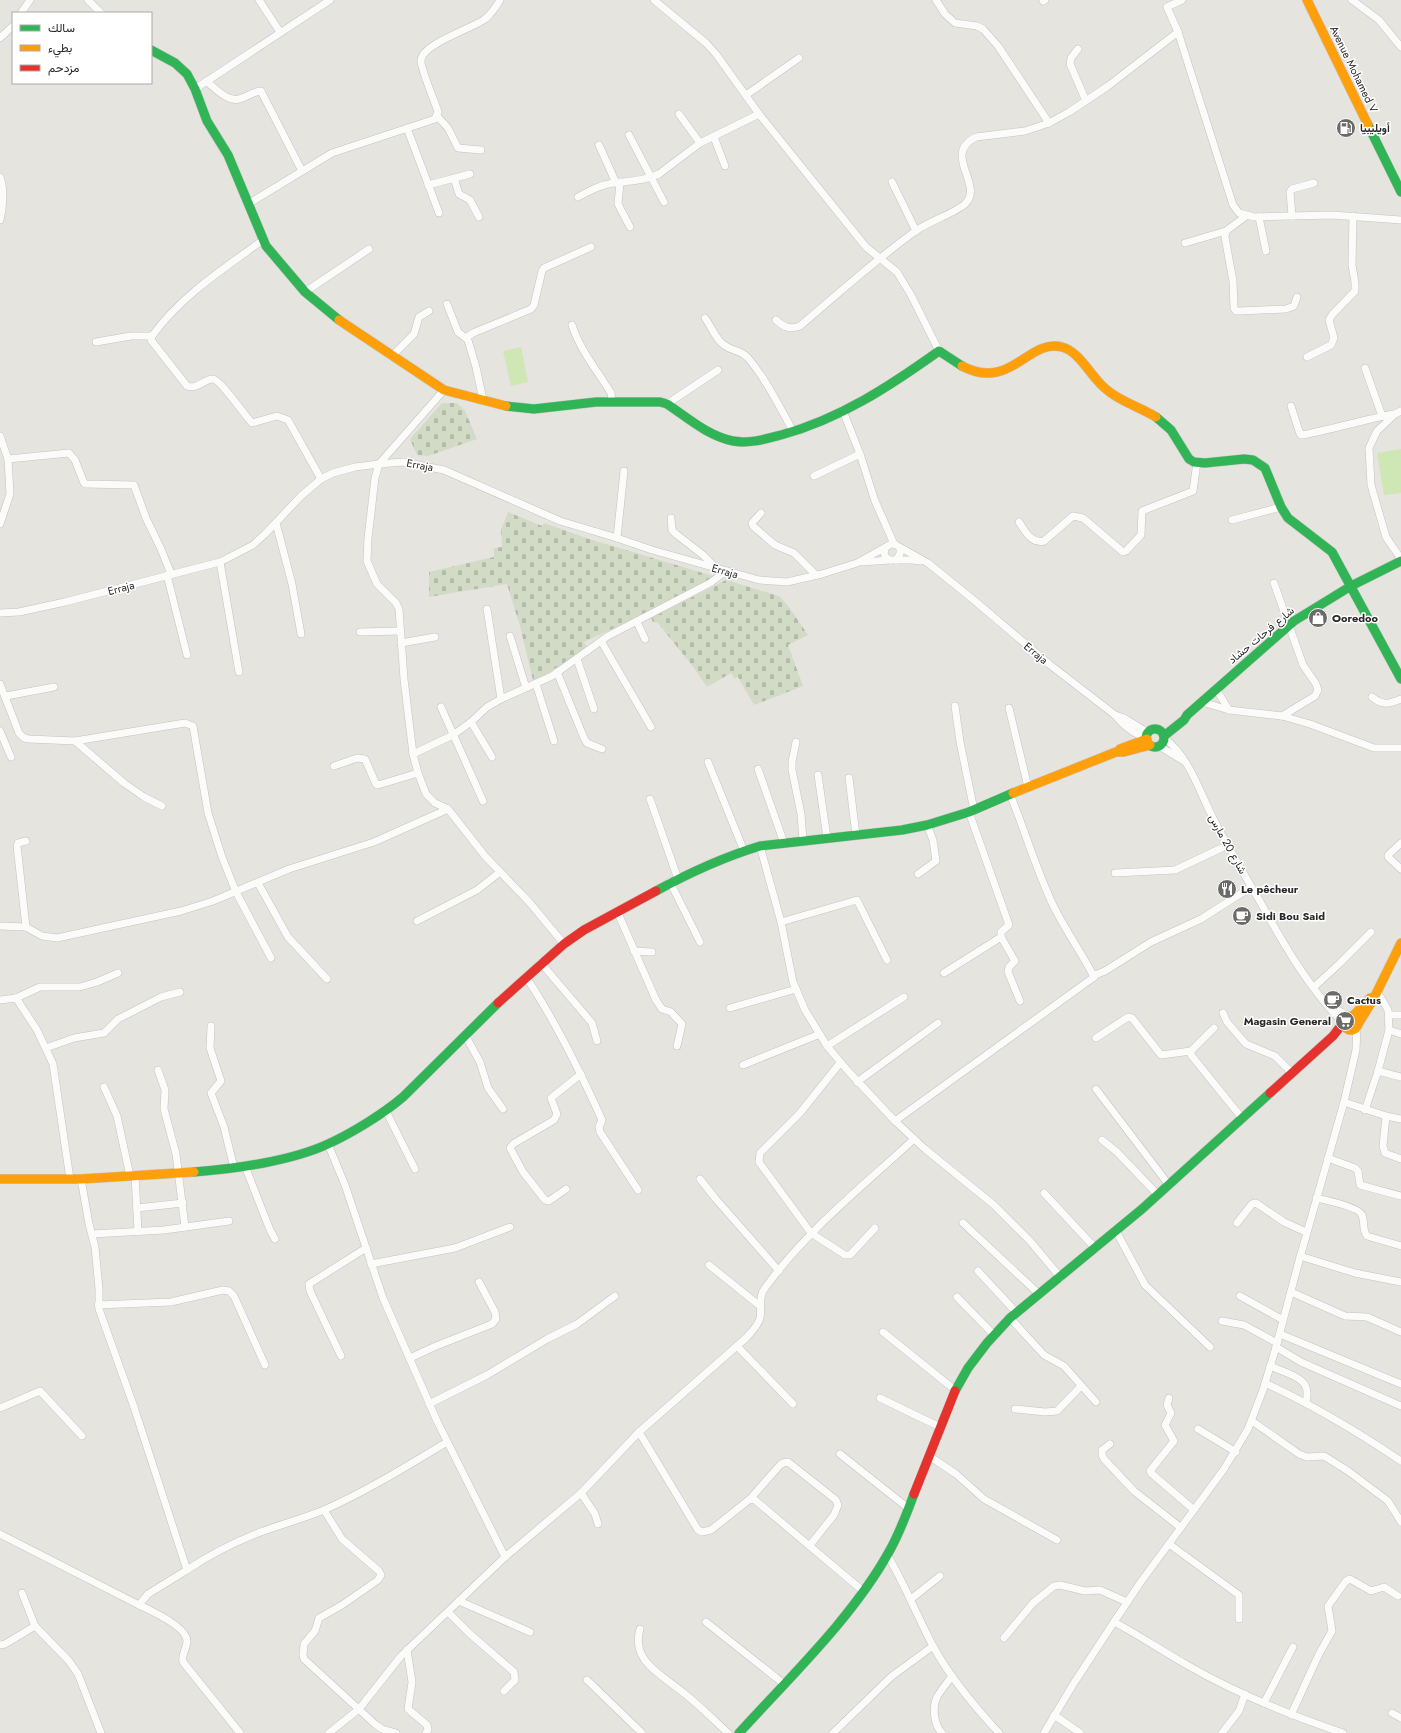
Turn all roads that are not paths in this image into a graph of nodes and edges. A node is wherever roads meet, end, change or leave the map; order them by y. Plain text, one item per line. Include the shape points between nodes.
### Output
1 (30, 0) edge
2 (88, 0) edge
3 (259, 0) edge
4 (330, 0) edge
5 (500, 0) edge
6 (654, 0) edge
7 (936, 0) edge
8 (1182, 0) edge
9 (1307, 0) edge
10 (1352, 0) edge
11 (1165, 3) edge
12 (22, 12) edge
13 (101, 12) edge
14 (12, 27) edge
15 (280, 32) junction
16 (1178, 32) junction
17 (0, 38) edge
18 (1401, 47) edge
19 (1078, 49) dead end
20 (152, 51) edge
21 (799, 58) dead end
22 (206, 81) junction
23 (194, 89) junction
24 (746, 96) junction
25 (1086, 101) junction
26 (679, 114) dead end
27 (759, 114) junction
28 (437, 116) junction
29 (1050, 123) junction
30 (408, 128) junction
31 (629, 135) dead end
32 (714, 137) junction
33 (700, 143) junction
34 (599, 145) dead end
35 (481, 150) dead end
36 (725, 166) dead end
37 (302, 171) junction
38 (470, 174) dead end
39 (0, 177) edge
40 (454, 178) junction
41 (652, 178) junction
42 (892, 182) dead end
43 (618, 183) junction
44 (1314, 183) dead end
45 (428, 185) junction
46 (1401, 192) edge
47 (578, 198) dead end
48 (664, 202) dead end
49 (248, 204) junction
50 (439, 213) dead end
51 (1246, 216) junction
52 (1292, 216) junction
53 (1353, 216) junction
54 (479, 217) dead end
55 (1259, 217) junction
56 (0, 220) edge
57 (1401, 220) edge
58 (630, 227) dead end
59 (1226, 230) junction
60 (916, 231) junction
61 (263, 240) junction
62 (1185, 243) dead end
63 (591, 247) dead end
64 (368, 249) dead end
65 (1266, 251) dead end
66 (880, 258) junction
67 (305, 292) junction
68 (1297, 298) dead end
69 (448, 304) dead end
70 (429, 311) dead end
71 (705, 318) dead end
72 (776, 320) dead end
73 (572, 325) dead end
74 (152, 336) junction
75 (467, 338) junction
76 (96, 342) dead end
77 (939, 351) junction
78 (392, 356) junction
79 (1307, 357) dead end
80 (1365, 368) dead end
81 (718, 370) dead end
82 (444, 390) junction
83 (483, 400) junction
84 (612, 402) junction
85 (667, 404) junction
86 (1291, 406) dead end
87 (843, 411) junction
88 (1398, 412) edge
89 (1382, 416) junction
90 (793, 431) junction
91 (0, 436) edge
92 (860, 454) junction
93 (8, 459) junction
94 (1197, 462) junction
95 (379, 464) junction
96 (624, 471) dead end
97 (814, 476) dead end
98 (321, 479) junction
99 (1281, 507) junction
100 (761, 513) dead end
101 (671, 518) dead end
102 (1232, 520) dead end
103 (1019, 522) dead end
104 (276, 523) junction
105 (0, 524) edge
106 (617, 538) junction
107 (892, 546) junction
108 (893, 560) junction
109 (1401, 560) edge
110 (220, 562) junction
111 (857, 563) junction
112 (928, 563) junction
113 (716, 568) junction
114 (726, 571) junction
115 (169, 574) junction
116 (816, 576) junction
117 (1274, 583) dead end
118 (1351, 586) junction
119 (487, 609) dead end
120 (0, 613) edge
121 (637, 622) junction
122 (1288, 626) junction
123 (400, 631) junction
124 (360, 632) dead end
125 (301, 634) dead end
126 (510, 636) dead end
127 (435, 637) dead end
128 (645, 638) dead end
129 (601, 640) junction
130 (401, 643) junction
131 (187, 655) dead end
132 (577, 659) junction
133 (239, 672) dead end
134 (557, 672) junction
135 (1401, 679) edge
136 (0, 684) edge
137 (536, 684) junction
138 (54, 687) dead end
139 (526, 688) junction
140 (1216, 689) junction
141 (1372, 697) dead end
142 (4, 699) edge
143 (501, 699) junction
144 (1401, 699) edge
145 (1202, 702) junction
146 (955, 706) dead end
147 (442, 707) dead end
148 (1009, 708) dead end
149 (594, 709) dead end
150 (1229, 710) junction
151 (1282, 716) junction
152 (471, 722) junction
153 (651, 727) dead end
154 (0, 730) edge
155 (453, 735) junction
156 (1163, 735) junction
157 (1150, 740) junction
158 (75, 741) junction
159 (554, 741) dead end
160 (796, 742) dead end
161 (1401, 748) edge
162 (602, 749) dead end
163 (413, 754) junction
164 (11, 757) dead end
165 (492, 757) dead end
166 (708, 762) dead end
167 (1186, 763) junction
168 (334, 766) dead end
169 (758, 769) dead end
170 (418, 773) junction
171 (818, 775) dead end
172 (849, 778) dead end
173 (1028, 787) junction
174 (1010, 794) junction
175 (650, 800) dead end
176 (483, 801) dead end
177 (162, 806) dead end
178 (448, 808) junction
179 (972, 811) junction
180 (927, 825) junction
181 (856, 835) junction
182 (827, 838) junction
183 (26, 841) dead end
184 (803, 841) junction
185 (784, 843) junction
186 (1401, 843) edge
187 (1228, 845) junction
188 (760, 846) junction
189 (744, 851) junction
190 (1401, 869) edge
191 (500, 872) junction
192 (1115, 873) dead end
193 (918, 874) dead end
194 (674, 881) junction
195 (258, 883) junction
196 (1251, 887) junction
197 (236, 892) junction
198 (617, 911) junction
199 (417, 921) dead end
200 (782, 922) junction
201 (0, 926) edge
202 (26, 927) junction
203 (1371, 932) dead end
204 (1001, 937) junction
205 (700, 942) dead end
206 (564, 944) junction
207 (1400, 948) edge
208 (634, 951) junction
209 (652, 952) dead end
210 (271, 958) dead end
211 (887, 960) dead end
212 (542, 963) junction
213 (118, 973) dead end
214 (944, 973) dead end
215 (526, 977) junction
216 (1094, 977) junction
217 (327, 979) dead end
218 (1314, 987) junction
219 (796, 989) junction
220 (180, 992) dead end
221 (1377, 992) junction
222 (904, 997) dead end
223 (16, 998) junction
224 (0, 1000) edge
225 (1020, 1001) dead end
226 (730, 1008) dead end
227 (1223, 1013) dead end
228 (1389, 1015) junction
229 (1401, 1015) edge
230 (938, 1023) dead end
231 (1350, 1023) junction
232 (212, 1026) dead end
233 (1214, 1028) dead end
234 (1390, 1030) junction
235 (465, 1034) junction
236 (820, 1034) junction
237 (1401, 1034) edge
238 (1096, 1038) dead end
239 (597, 1041) dead end
240 (677, 1046) dead end
241 (827, 1046) junction
242 (46, 1048) junction
243 (1191, 1051) junction
244 (840, 1063) junction
245 (743, 1066) dead end
246 (158, 1070) dead end
247 (1378, 1071) junction
248 (1292, 1073) junction
249 (581, 1074) junction
250 (1401, 1077) edge
251 (857, 1082) junction
252 (104, 1087) dead end
253 (1096, 1089) dead end
254 (1344, 1102) junction
255 (503, 1109) dead end
256 (1365, 1110) junction
257 (386, 1111) junction
258 (1386, 1116) junction
259 (1242, 1118) junction
260 (1401, 1120) edge
261 (895, 1121) junction
262 (914, 1139) junction
263 (1102, 1140) dead end
264 (328, 1144) junction
265 (1328, 1158) junction
266 (1401, 1159) edge
267 (245, 1166) junction
268 (234, 1168) junction
269 (415, 1169) dead end
270 (178, 1172) junction
271 (132, 1176) junction
272 (0, 1179) edge
273 (70, 1179) junction
274 (81, 1179) junction
275 (700, 1179) dead end
276 (1169, 1185) junction
277 (566, 1189) dead end
278 (638, 1190) dead end
279 (1044, 1193) dead end
280 (1158, 1194) junction
281 (1401, 1196) edge
282 (1316, 1198) junction
283 (183, 1203) junction
284 (137, 1208) junction
285 (229, 1221) dead end
286 (963, 1223) dead end
287 (1237, 1223) dead end
288 (185, 1227) junction
289 (510, 1227) dead end
290 (875, 1228) dead end
291 (1116, 1231) junction
292 (138, 1232) junction
293 (1306, 1232) junction
294 (811, 1233) junction
295 (92, 1234) junction
296 (275, 1239) dead end
297 (1401, 1246) edge
298 (366, 1248) junction
299 (1096, 1249) junction
300 (1300, 1256) junction
301 (371, 1264) junction
302 (709, 1265) dead end
303 (779, 1271) junction
304 (978, 1271) dead end
305 (1061, 1278) junction
306 (479, 1282) dead end
307 (1401, 1282) edge
308 (1291, 1292) junction
309 (1039, 1294) junction
310 (615, 1296) dead end
311 (1240, 1296) dead end
312 (957, 1297) dead end
313 (98, 1305) junction
314 (760, 1306) junction
315 (1014, 1316) junction
316 (1283, 1320) junction
317 (1222, 1321) dead end
318 (883, 1332) dead end
319 (1401, 1332) edge
320 (1280, 1334) junction
321 (994, 1335) junction
322 (1277, 1345) junction
323 (736, 1346) junction
324 (1210, 1347) dead end
325 (341, 1356) dead end
326 (410, 1358) junction
327 (265, 1365) dead end
328 (1270, 1366) junction
329 (1265, 1383) junction
330 (1401, 1384) edge
331 (1081, 1386) junction
332 (955, 1390) junction
333 (880, 1398) dead end
334 (1169, 1398) dead end
335 (1096, 1402) dead end
336 (1306, 1403) junction
337 (429, 1404) junction
338 (793, 1404) dead end
339 (1401, 1406) edge
340 (0, 1408) edge
341 (1015, 1409) dead end
342 (1252, 1421) junction
343 (940, 1427) junction
344 (1198, 1429) dead end
345 (639, 1432) junction
346 (82, 1436) dead end
347 (447, 1442) junction
348 (1110, 1444) dead end
349 (1236, 1452) junction
350 (840, 1454) dead end
351 (929, 1456) junction
352 (1401, 1461) edge
353 (581, 1492) junction
354 (750, 1499) junction
355 (908, 1508) junction
356 (1401, 1508) edge
357 (324, 1510) junction
358 (1194, 1510) junction
359 (1396, 1514) junction
360 (1401, 1522) edge
361 (598, 1524) dead end
362 (1180, 1528) junction
363 (0, 1534) edge
364 (1057, 1540) dead end
365 (1169, 1544) junction
366 (810, 1545) junction
367 (888, 1556) junction
368 (505, 1557) junction
369 (187, 1570) junction
370 (940, 1576) dead end
371 (863, 1591) junction
372 (22, 1593) dead end
373 (1398, 1596) dead end
374 (911, 1599) junction
375 (458, 1601) junction
376 (1127, 1602) junction
377 (139, 1605) junction
378 (448, 1612) junction
379 (1239, 1619) dead end
380 (706, 1622) dead end
381 (1114, 1622) junction
382 (35, 1626) junction
383 (640, 1629) dead end
384 (530, 1632) dead end
385 (1004, 1638) dead end
386 (0, 1645) edge
387 (933, 1646) junction
388 (1293, 1647) dead end
389 (408, 1650) junction
390 (952, 1676) junction
391 (587, 1680) dead end
392 (784, 1684) junction
393 (504, 1691) dead end
394 (1245, 1694) junction
395 (1264, 1703) junction
396 (359, 1709) junction
397 (1392, 1713) dead end
398 (1054, 1715) junction
399 (1291, 1715) junction
400 (1401, 1718) edge
401 (1332, 1731) edge
402 (101, 1733) edge
403 (240, 1733) edge
404 (329, 1733) edge
405 (396, 1733) edge
406 (426, 1733) edge
407 (642, 1733) edge
408 (728, 1733) edge
409 (739, 1733) edge
410 (833, 1733) edge
411 (942, 1733) edge
412 (999, 1733) edge
413 (1044, 1733) edge
414 (1080, 1733) edge
415 (1222, 1733) edge
416 (1343, 1733) edge

1 - 12 street
2 - 13 street
3 - 15 street
4 - 15 street
5 - 28 street via 484,20 445,39 424,53 420,61 435,101
6 - 24 street via 706,43
7 - 29 street via 955,23 983,29 998,46
8 - 11 street
9 - 46 main road, Avenue Mohamed V
10 - 18 street via 1379,20
11 - 16 street
14 - 17 street
15 - 22 street
16 - 25 street
16 - 51 street via 1233,205 1239,213
19 - 25 street via 1070,64
20 - 23 main road via 175,63 187,74
21 - 24 street
22 - 23 street
22 - 37 street via 233,100 260,91
23 - 49 main road via 207,121 228,155
24 - 27 street
25 - 29 street
26 - 33 street
27 - 32 street
27 - 66 street via 866,247
28 - 30 street
28 - 35 street via 448,128 458,148
29 - 60 street via 1026,131 976,137 969,141 961,153 970,194 965,204 928,222
30 - 37 street via 332,153
30 - 45 street
31 - 41 street
32 - 33 street
32 - 36 street
33 - 41 street
34 - 43 street
37 - 49 street
38 - 40 street
39 - 56 street via 3,195
40 - 45 street
40 - 54 street via 459,194 470,200
41 - 43 street
41 - 48 street
42 - 60 street
43 - 47 street via 595,188
43 - 58 street via 618,204
44 - 52 street via 1292,189 1290,192
45 - 50 street
49 - 61 main road
51 - 55 street
51 - 59 street
52 - 53 street
52 - 55 street
53 - 57 street
53 - 79 street via 1352,265 1355,291 1329,320 1334,338 1331,345
55 - 65 street
59 - 62 street
59 - 68 street via 1224,236 1236,311 1290,308 1294,306
60 - 66 street
61 - 67 main road via 272,255
61 - 74 street via 207,281 171,312
63 - 75 street via 544,268 531,309 469,334
64 - 67 street
66 - 72 street via 800,326 792,329 784,327
66 - 77 street via 897,272
67 - 78 main road via 327,312
69 - 75 street via 458,332
70 - 78 street via 419,317 414,334
71 - 90 street via 723,345 741,351 748,358
73 - 84 street via 576,337 610,393
74 - 76 street via 131,336
74 - 98 street via 151,340 187,386 192,388 211,379 217,380 252,423 273,416 288,420
75 - 83 street
77 - 87 main road via 914,369
77 - 94 main road via 974,371 992,374 1043,349 1060,346 1083,362 1112,395 1164,423 1189,459
78 - 82 main road
80 - 89 street
81 - 85 street
82 - 83 main road
82 - 95 street
83 - 84 main road via 530,410
84 - 85 main road via 652,401
85 - 90 main road via 701,428 728,440 759,440
86 - 89 street via 1302,435
87 - 90 main road
87 - 92 street
88 - 89 street
88 - 109 street via 1373,436 1369,456 1371,485 1386,536
91 - 93 street
92 - 97 street
92 - 107 street
93 - 105 street via 10,494
93 - 115 street via 69,453 86,484 134,485
94 - 99 main road via 1244,459 1259,463 1265,468
94 - 103 street via 1193,491 1142,511 1141,534 1126,551 1123,552 1078,516 1073,516 1044,541 1039,542 1035,542
95 - 98 street, Erraja via 355,467
95 - 106 street, Erraja via 404,462 444,470 560,521
95 - 123 street via 375,478 367,561 377,584 399,609
96 - 106 street
98 - 104 street, Erraja
99 - 102 street
99 - 118 main road via 1288,518 1332,552
100 - 116 street via 754,519 753,526 775,544 794,553
101 - 113 street via 672,530
104 - 110 street, Erraja via 253,545
104 - 125 street via 292,584
106 - 113 street, Erraja
107 - 108 street via 900,554
107 - 108 street via 884,554
107 - 111 street
107 - 112 street, Erraja
108 - 111 street
108 - 112 street
109 - 118 main road, شارع فرحات حشاد
110 - 115 street, Erraja
110 - 133 street
111 - 116 street, Erraja
112 - 157 street, Erraja via 1049,664
113 - 114 street, Erraja
114 - 116 street, Erraja via 759,580 780,582
114 - 121 street via 710,583
115 - 120 street, Erraja via 65,602 19,612
115 - 131 street
117 - 122 street
118 - 122 main road, شارع فرحات حشاد
118 - 135 main road
119 - 143 street
121 - 128 street
121 - 129 street
122 - 140 main road, شارع فرحات حشاد
122 - 151 street via 1303,665 1318,690 1315,696
123 - 124 street
123 - 130 street
126 - 139 street
127 - 130 street
129 - 132 street
129 - 153 street
130 - 163 street
132 - 134 street
132 - 149 street
134 - 137 street
134 - 162 street via 584,738 587,743
136 - 142 street
137 - 139 street
137 - 159 street
138 - 142 street
139 - 143 street
140 - 145 main road, شارع فرحات حشاد
140 - 150 street
141 - 144 street via 1387,705
142 - 158 street via 24,738
143 - 152 street via 487,707
145 - 150 street
145 - 156 main road, شارع فرحات حشاد via 1184,720
146 - 179 street
147 - 155 street
148 - 173 street
150 - 151 street
151 - 161 street via 1374,748
152 - 155 street
152 - 165 street
154 - 164 street
155 - 163 street
155 - 176 street
156 - 157 main road via 1155,730
156 - 157 main road via 1163,743
156 - 167 street, شارع 20 مارس via 1176,747
157 - 167 street
157 - 173 main road via 1122,747 1116,752
158 - 177 street via 124,783
158 - 197 street via 186,723 193,726 208,813
160 - 184 street via 792,770 801,814
163 - 170 street
166 - 189 street
167 - 187 street, شارع 20 مارس
168 - 170 street via 357,758 365,759 378,785
169 - 185 street
170 - 178 street via 431,800
171 - 182 street
172 - 181 street
173 - 174 main road
174 - 179 main road
174 - 216 street via 1041,878
175 - 194 street
178 - 191 street
178 - 195 street via 374,842 309,862
179 - 180 main road
179 - 204 street via 1009,922 1008,927 1001,932
180 - 181 main road
180 - 193 street via 933,840 936,861
181 - 182 main road
182 - 184 main road
183 - 202 street via 18,843 17,846
184 - 185 main road
185 - 188 main road
186 - 190 street via 1388,855
187 - 192 street via 1175,870
187 - 196 street, شارع 20 مارس
188 - 189 main road
188 - 200 street
189 - 194 main road
191 - 199 street via 477,890
191 - 206 street
194 - 198 main road
194 - 205 street
195 - 197 street
195 - 217 street via 288,937
196 - 216 street via 1201,919 1159,937
196 - 218 street, شارع 20 مارس
197 - 202 street via 182,911 57,938 42,936
197 - 210 street
198 - 206 main road
198 - 208 street
200 - 211 street via 857,900
200 - 219 street
201 - 202 street
203 - 218 street
204 - 214 street
204 - 225 street via 1014,961 1008,972
206 - 212 main road
207 - 221 main road
208 - 209 street
208 - 240 street via 660,1006 671,1012 682,1024
212 - 215 main road
212 - 239 street via 592,1023
213 - 223 street via 80,987 40,987
215 - 235 main road
215 - 249 street
216 - 261 street
218 - 231 street, شارع 20 مارس via 1326,1003
219 - 226 street
219 - 236 street
220 - 242 street via 161,997 118,1019 104,1033 74,1038
221 - 228 street via 1386,1004
221 - 231 main road via 1369,1008
222 - 241 street
223 - 224 street
223 - 242 street
227 - 248 street via 1227,1022 1246,1044 1275,1056
228 - 229 street
228 - 234 street
230 - 251 street
231 - 248 main road
231 - 254 street via 1356,1050
232 - 268 street via 210,1048 220,1081 211,1093 224,1127
233 - 243 street
234 - 237 street
234 - 247 street
235 - 255 street via 480,1062 488,1088
235 - 257 main road
236 - 241 street
236 - 245 street
238 - 243 street via 1128,1017 1132,1018 1161,1055
241 - 244 street
242 - 273 street via 53,1064
243 - 259 street via 1191,1055
244 - 251 street
244 - 294 street via 805,1107 760,1153 758,1159
246 - 270 street via 165,1090 164,1109
247 - 250 street
247 - 256 street
248 - 259 main road
249 - 277 street via 551,1098 557,1114 554,1120 510,1148 523,1172 545,1200 549,1201
249 - 278 street via 602,1120 600,1132
251 - 261 street
252 - 271 street via 117,1116
253 - 276 street
254 - 256 street
254 - 265 street
256 - 258 street
257 - 264 main road
257 - 269 street
258 - 260 street
258 - 266 street via 1384,1153
259 - 276 main road
261 - 262 street
262 - 294 street
262 - 305 street via 994,1205 1030,1241
263 - 280 street
264 - 267 main road via 281,1159
264 - 298 street
265 - 281 street via 1355,1168 1360,1185
265 - 282 street
267 - 268 main road
267 - 296 street
268 - 270 main road
270 - 271 main road
270 - 283 street
271 - 274 main road
271 - 284 street
272 - 273 main road
273 - 274 main road
274 - 295 street
275 - 303 street
276 - 280 main road
279 - 299 street
280 - 291 main road
282 - 293 street
282 - 297 street via 1360,1212 1367,1236
283 - 284 street
283 - 288 street
284 - 292 street
285 - 288 street
286 - 309 street
287 - 293 street via 1252,1204 1256,1203 1284,1222
288 - 292 street
289 - 301 street via 455,1248
290 - 294 street via 850,1255 845,1255
291 - 299 main road
291 - 324 street via 1145,1285
292 - 295 street
293 - 300 street
294 - 303 street
295 - 313 street via 98,1266
298 - 301 street
298 - 325 street via 309,1284
299 - 305 main road
300 - 307 street via 1355,1274
300 - 308 street
301 - 326 street
302 - 314 street
303 - 314 street via 763,1290
304 - 315 street
305 - 309 main road
306 - 326 street via 495,1312 496,1319 492,1324
308 - 316 street
308 - 319 street via 1345,1316 1367,1317
309 - 315 main road
310 - 337 street via 577,1324 487,1375
311 - 316 street
312 - 321 street
313 - 327 street via 171,1302 223,1290 229,1291 234,1296
313 - 369 street
314 - 323 street via 757,1324
315 - 321 main road
315 - 331 street via 1039,1350 1064,1366
316 - 320 street
317 - 322 street via 1244,1325
318 - 332 street
320 - 322 street
320 - 330 street
321 - 332 main road via 968,1368
322 - 328 street
322 - 339 street via 1301,1362
323 - 338 street
323 - 345 street
326 - 337 street
328 - 329 street
328 - 336 street via 1304,1383 1307,1391
329 - 336 street
329 - 342 street
331 - 335 street
331 - 341 street via 1057,1410 1045,1412
332 - 343 main road
333 - 343 street
334 - 358 street via 1167,1405 1171,1413 1165,1425 1174,1441 1150,1471
336 - 352 street
337 - 347 street
340 - 346 street via 40,1391
342 - 349 street
342 - 359 street via 1299,1454 1307,1457 1324,1456 1383,1497
343 - 351 main road
344 - 349 street
345 - 353 street
345 - 354 street via 698,1530 711,1530
347 - 357 street via 400,1471
347 - 368 street
348 - 362 street via 1102,1450 1104,1460 1134,1491
349 - 358 street
350 - 355 street
351 - 355 main road
351 - 364 street via 956,1474 984,1498
353 - 361 street via 595,1514
353 - 368 street
354 - 366 street via 760,1503
354 - 366 street via 783,1463 788,1462 836,1500 838,1505 834,1515
355 - 367 main road
356 - 359 street
357 - 369 street via 241,1540
357 - 396 street via 342,1539 382,1575 348,1601 319,1618 315,1631 304,1644 304,1660
358 - 362 street
359 - 360 street
362 - 365 street
363 - 377 street
365 - 376 street
365 - 379 street via 1239,1595
366 - 371 street
367 - 371 main road
367 - 374 street
368 - 375 street
369 - 377 street via 148,1594
370 - 374 street
371 - 392 main road
372 - 382 street
373 - 399 street via 1384,1587 1371,1591 1350,1579 1346,1580 1328,1606 1332,1631
374 - 387 street
375 - 378 street
375 - 384 street
376 - 381 street
376 - 385 street via 1100,1590 1085,1591 1060,1584 1034,1603
377 - 403 street via 165,1618 184,1633 187,1641 183,1662
378 - 389 street
378 - 393 street via 514,1672 515,1680
380 - 392 street
381 - 394 street via 1187,1665
381 - 398 street
382 - 386 street
382 - 402 street via 70,1661 78,1674
383 - 408 street via 639,1650 651,1667
387 - 390 street
387 - 410 street via 892,1676
388 - 395 street
389 - 396 street
389 - 406 street via 412,1682 408,1709 427,1725
390 - 411 street via 937,1698 935,1709 936,1721
390 - 412 street
391 - 407 street
392 - 409 main road
394 - 395 street
394 - 415 street via 1239,1711
395 - 399 street
396 - 404 street
396 - 405 street via 380,1728
397 - 400 street
398 - 413 street
398 - 414 street
399 - 401 street
401 - 416 street

